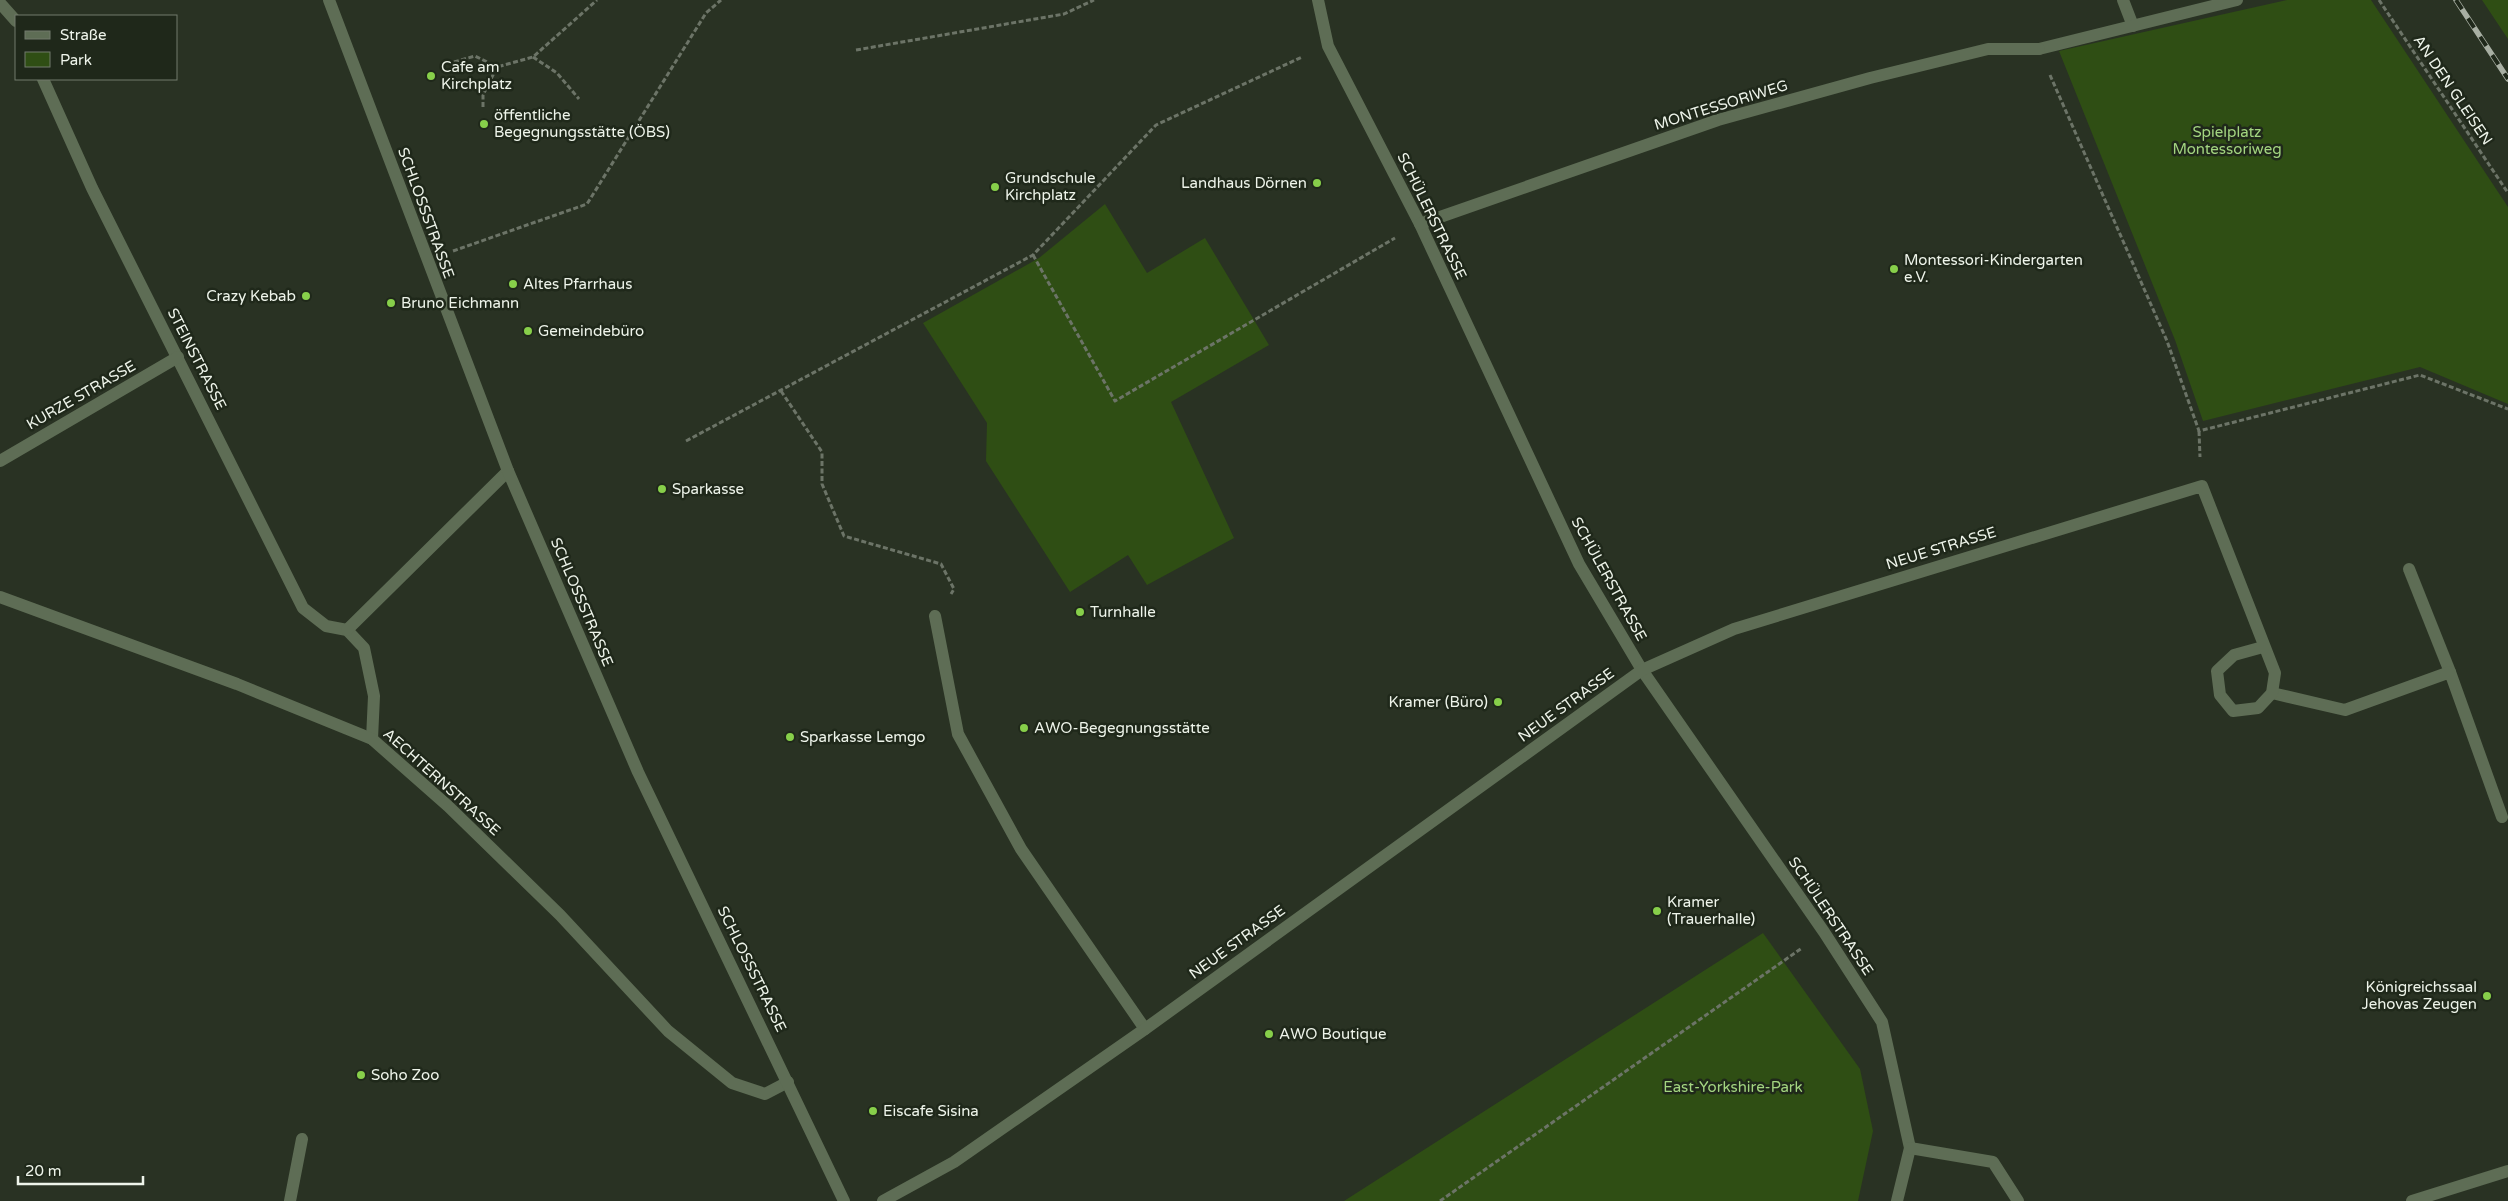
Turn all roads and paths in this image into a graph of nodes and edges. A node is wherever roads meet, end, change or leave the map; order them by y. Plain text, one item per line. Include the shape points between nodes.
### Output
1 (329, 0) edge
2 (597, 0) edge
3 (721, 0) edge
4 (1094, 0) edge
5 (1318, 0) edge
6 (2123, 0) edge
7 (2237, 0) edge
8 (2378, 0) edge
9 (0, 3) edge
10 (15, 20) edge
11 (2133, 26) junction
12 (1328, 46) junction
13 (2039, 49) junction
14 (856, 50) dead end
15 (533, 57) junction
16 (454, 62) dead end
17 (497, 67) junction
18 (43, 80) edge
19 (579, 99) dead end
20 (483, 107) dead end
21 (2508, 193) edge
22 (1420, 224) junction
23 (1033, 255) junction
24 (426, 260) junction
25 (178, 357) junction
26 (781, 390) junction
27 (2508, 409) edge
28 (686, 441) dead end
29 (0, 461) edge
30 (508, 471) junction
31 (2410, 569) dead end
32 (0, 596) edge
33 (935, 616) joint
34 (347, 630) junction
35 (2263, 646) junction
36 (1642, 670) junction
37 (2450, 672) junction
38 (2272, 693) junction
39 (372, 739) junction
40 (2502, 816) dead end
41 (1824, 932) junction
42 (1145, 1029) junction
43 (788, 1082) junction
44 (302, 1139) dead end
45 (1910, 1148) junction
46 (2508, 1171) edge
47 (290, 1201) edge
48 (844, 1201) edge
49 (883, 1201) edge
50 (1440, 1201) edge
51 (1897, 1201) edge
52 (2018, 1201) edge
53 (2412, 1201) edge

1 - 24 street, SCHLOSSSTRASSE
2 - 15 path
3 - 24 path via 706,13 587,204
4 - 14 path via 1064,14
5 - 12 street, SCHÜLERSTRASSE
6 - 11 street
7 - 11 street, MONTESSORIWEG
8 - 21 path, AN DEN GLEISEN
9 - 10 street
11 - 13 street, MONTESSORIWEG
12 - 22 street, SCHÜLERSTRASSE
12 - 23 path via 1156,124
13 - 22 street, MONTESSORIWEG via 1988,49 1718,120
13 - 27 path via 2167,341 2199,431 2420,374
15 - 17 path
15 - 19 path via 557,73
16 - 17 path via 476,56
17 - 20 path via 483,95
18 - 25 street, STEINSTRASSE via 92,188
22 - 23 path via 1115,401
22 - 36 street, SCHÜLERSTRASSE via 1579,564
23 - 26 path
24 - 30 street, SCHLOSSSTRASSE
25 - 29 street, KURZE STRASSE
25 - 34 street, STEINSTRASSE via 303,608 326,626
26 - 28 path
26 - 33 path via 822,452 822,484 844,536 941,564 954,589
30 - 34 street
30 - 43 street, SCHLOSSSTRASSE via 638,772
31 - 37 street
32 - 39 street, AECHTERNSTRASSE via 237,684
33 - 42 street via 958,734 1021,849
34 - 39 street via 364,648 374,696
35 - 36 street, NEUE STRASSE via 2202,486 1734,629
35 - 38 street, NEUE STRASSE via 2275,673
35 - 38 street via 2234,656 2217,671 2220,695 2233,711 2258,708
36 - 41 street, SCHÜLERSTRASSE
36 - 42 street, NEUE STRASSE
37 - 38 street via 2345,710
37 - 40 street
39 - 43 street, AECHTERNSTRASSE via 448,806 553,908 675,1037 732,1083 765,1094
41 - 45 street, SCHÜLERSTRASSE via 1882,1022
41 - 50 path
42 - 49 street, NEUE STRASSE via 954,1162
43 - 48 street, SCHLOSSSTRASSE
44 - 47 street
45 - 51 street, SCHÜLERSTRASSE
45 - 52 street via 1993,1162
46 - 53 street

